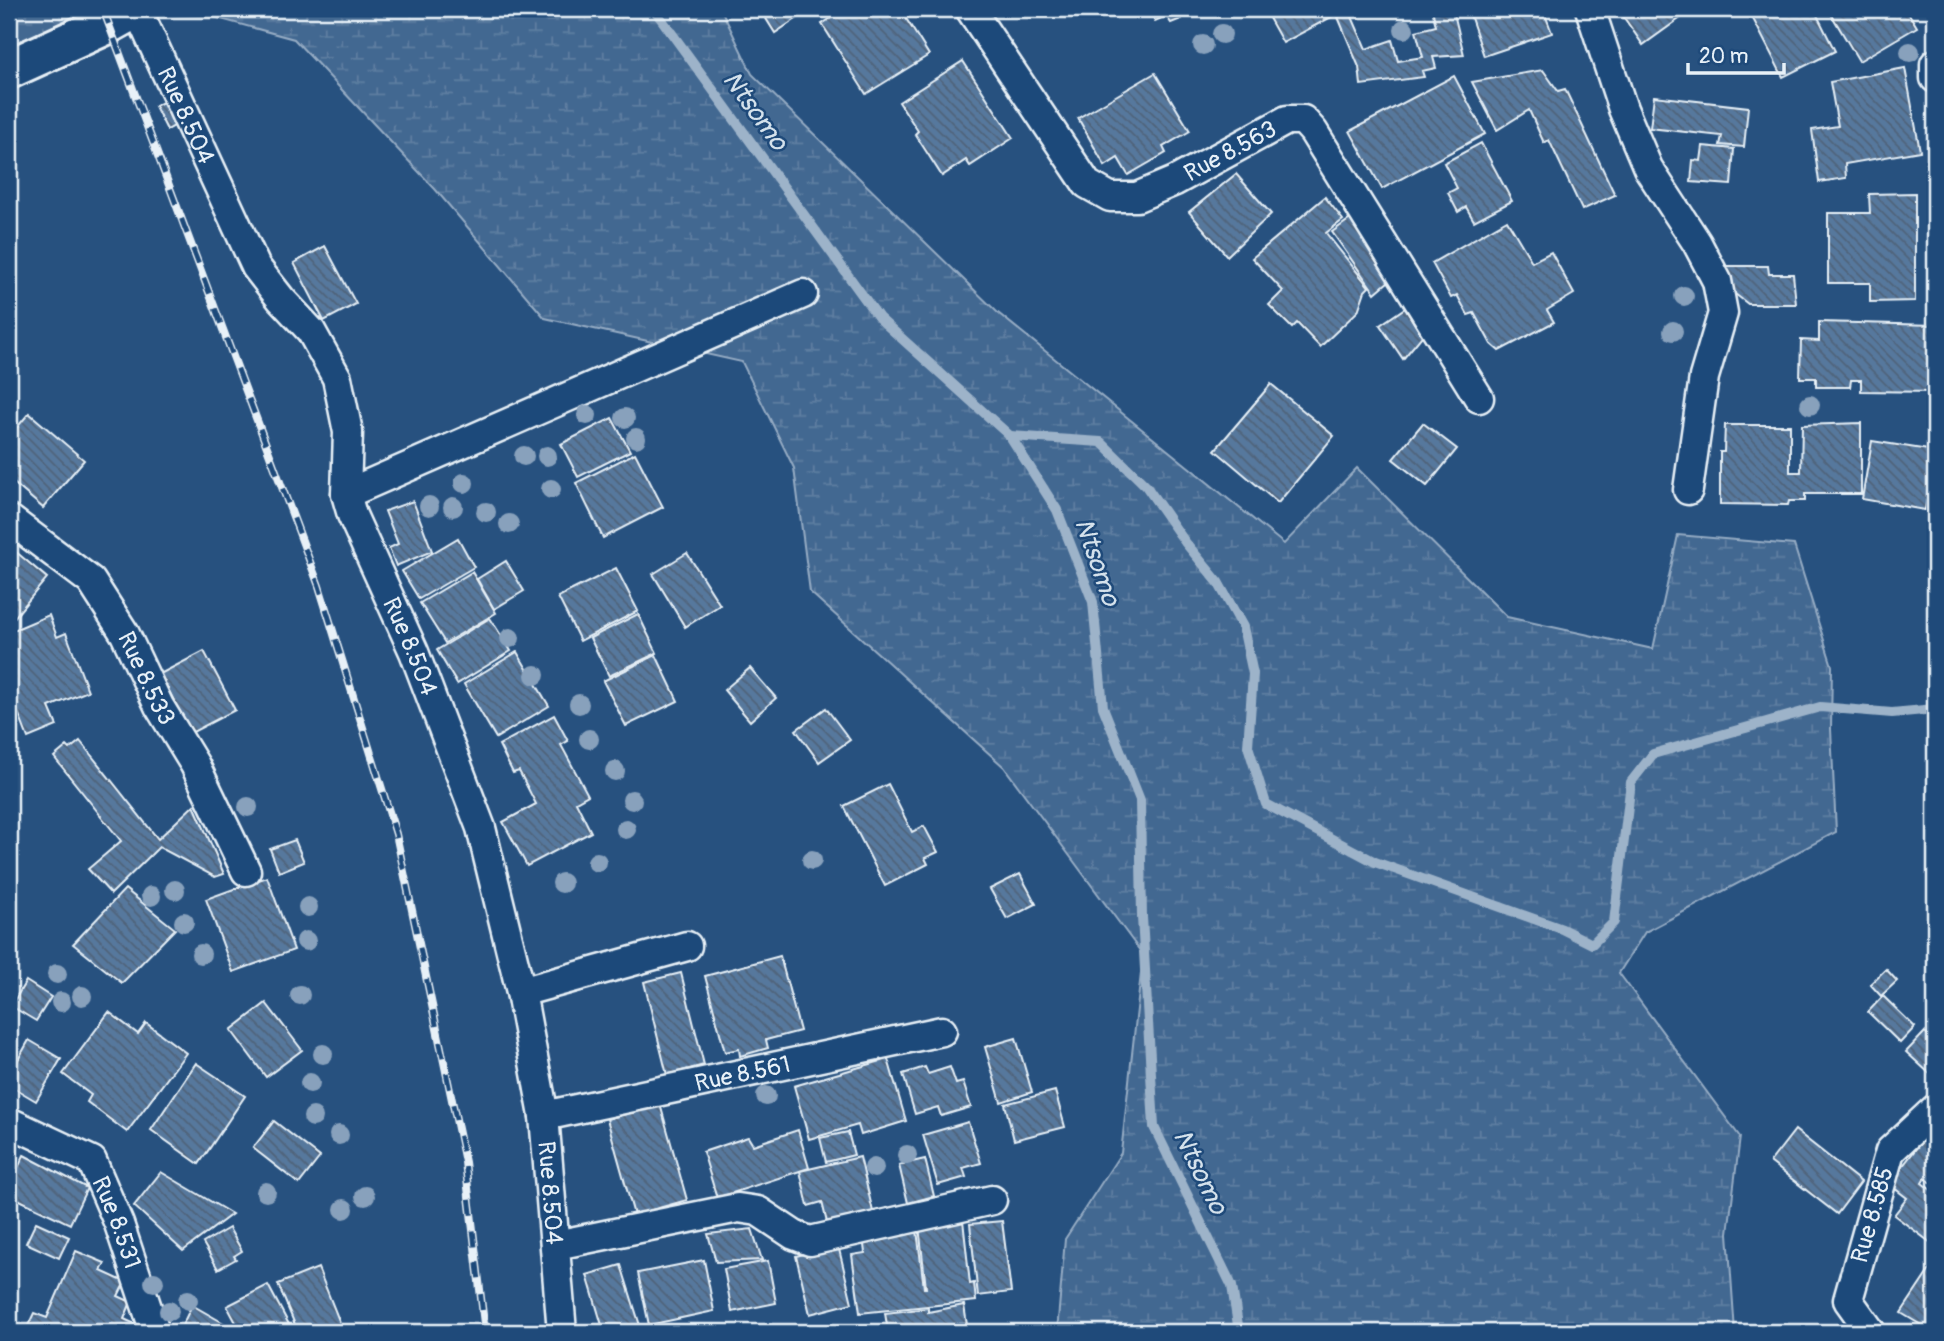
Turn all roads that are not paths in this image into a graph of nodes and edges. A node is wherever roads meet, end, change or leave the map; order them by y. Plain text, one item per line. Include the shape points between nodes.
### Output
1 (136, 9) edge
2 (970, 9) edge
3 (1590, 9) edge
4 (1935, 64) edge
5 (9, 69) edge
6 (1935, 78) edge
7 (803, 293) dead end
8 (1479, 398) dead end
9 (1688, 490) dead end
10 (346, 494) junction
11 (9, 519) edge
12 (246, 871) dead end
13 (687, 946) dead end
14 (521, 992) junction
15 (942, 1031) dead end
16 (1935, 1109) edge
17 (544, 1116) junction
18 (9, 1122) edge
19 (992, 1200) dead end
20 (556, 1245) junction
21 (155, 1332) edge
22 (562, 1332) edge
23 (1871, 1332) edge

1 - 5 main road
1 - 10 street, Rue 8.504 via 256,267 311,331 337,378 348,432
2 - 8 street, Rue 8.563 via 1087,184 1110,197 1137,197 1287,120 1303,120
3 - 9 street via 1648,168 1717,281 1723,313 1704,377
4 - 6 street
7 - 10 street
10 - 14 street, Rue 8.504 via 414,652 481,828
11 - 12 street, Rue 8.533 via 91,581 125,634
13 - 14 street
14 - 17 street, Rue 8.504
15 - 17 street, Rue 8.561
16 - 23 street, Rue 8.585 via 1890,1151 1848,1300
17 - 20 street, Rue 8.504
18 - 21 street, Rue 8.531 via 92,1161 119,1224
19 - 20 street via 810,1241 758,1211 738,1208
20 - 22 street, Rue 8.504

